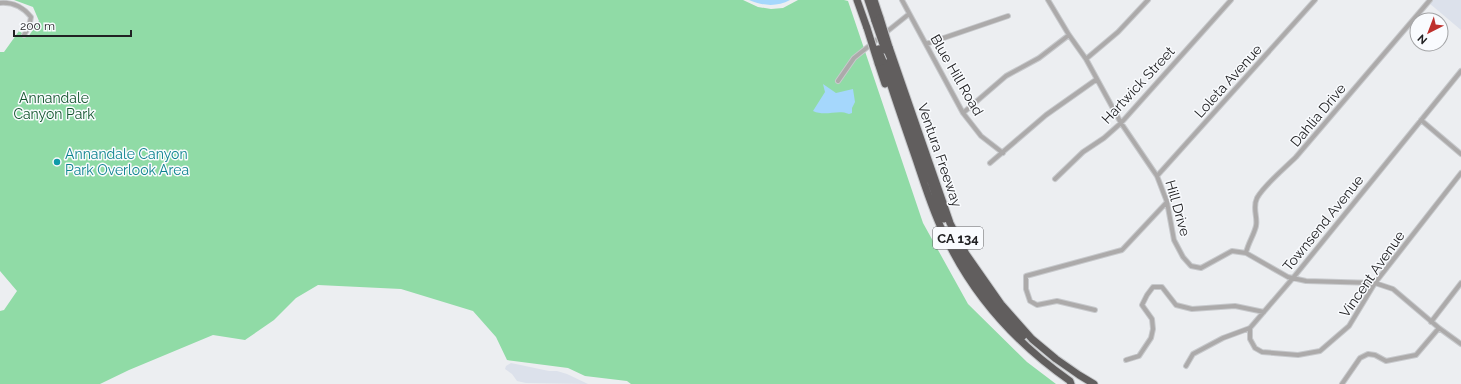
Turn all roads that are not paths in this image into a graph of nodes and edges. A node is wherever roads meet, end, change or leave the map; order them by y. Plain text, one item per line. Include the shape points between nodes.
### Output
1 (857, 0) edge
2 (862, 0) edge
3 (868, 0) edge
4 (874, 0) edge
5 (902, 0) edge
6 (1048, 0) edge
7 (1148, 0) edge
8 (1231, 0) edge
9 (1315, 0) edge
10 (1430, 0) edge
11 (0, 3) edge
12 (909, 14) junction
13 (1008, 16) dead end
14 (873, 23) junction
15 (24, 35) dead end
16 (1069, 35) junction
17 (926, 44) junction
18 (887, 49) junction
19 (1086, 59) junction
20 (1461, 72) edge
21 (1097, 79) junction
22 (838, 81) dead end
23 (963, 113) junction
24 (1421, 120) junction
25 (1121, 123) junction
26 (1003, 153) junction
27 (1461, 154) edge
28 (990, 163) dead end
29 (1461, 173) edge
30 (1158, 176) junction
31 (1055, 179) dead end
32 (1167, 202) junction
33 (1246, 253) junction
34 (1293, 278) junction
35 (1375, 283) junction
36 (1461, 283) edge
37 (1095, 310) dead end
38 (1264, 312) junction
39 (1431, 322) junction
40 (1250, 328) junction
41 (1439, 328) junction
42 (1461, 344) edge
43 (1126, 360) dead end
44 (1186, 366) dead end
45 (1070, 384) edge
46 (1085, 384) edge
47 (1094, 384) edge
48 (1342, 384) edge

1 - 14 highway, Ventura Freeway / CA 134
2 - 14 highway
3 - 14 highway
4 - 14 highway, Ventura Freeway / CA 134
5 - 12 street, Blue Hill Road
6 - 16 street, Hill Drive
7 - 19 street via 1118,32
8 - 25 street, Hartwick Street
9 - 30 street, Loleta Avenue
10 - 33 street, Dahlia Drive via 1296,158 1256,199 1256,225
11 - 15 street via 16,5 31,17
12 - 17 street, Blue Hill Road
12 - 22 street via 854,58
13 - 17 street
14 - 18 highway, Ventura Freeway / CA 134, bridge
14 - 45 highway, Ventura Freeway / CA 134, bridge via 880,62 929,211 954,264 987,313 1005,332 1026,353
16 - 19 street, Hill Drive
16 - 23 street via 1039,58 1006,76
17 - 23 street, Blue Hill Road
18 - 46 highway via 940,210 959,252 982,288 1015,327 1047,357
18 - 47 highway, Ventura Freeway / CA 134 via 950,223 966,254 1000,304 1032,339 1056,359
19 - 21 street, Hill Drive
20 - 24 street, Townsend Avenue
21 - 25 street, Hill Drive
21 - 26 street via 1046,115
23 - 26 street, Blue Hill Road via 981,136
24 - 27 street
24 - 34 street, Townsend Avenue
25 - 30 street, Hill Drive
25 - 31 street, Hartwick Street via 1083,152
26 - 28 street
29 - 35 street, Vincent Avenue
30 - 32 street, Hill Drive
32 - 33 street, Hill Drive via 1174,240 1191,266 1201,268 1232,251
32 - 37 street via 1122,250 1026,276 1026,289 1030,301 1038,305 1057,301
33 - 34 street
34 - 35 street via 1306,282
34 - 38 street, Townsend Avenue
35 - 39 street via 1393,289
35 - 40 street, Vincent Avenue via 1349,326 1320,351 1298,355 1262,352 1250,339
36 - 39 street
38 - 40 street, Townsend Avenue
38 - 43 street via 1234,306 1192,309 1176,305 1162,287 1153,287 1142,305 1152,319 1151,338 1139,356
39 - 41 street
40 - 44 street, Townsend Avenue via 1193,354
41 - 42 street
41 - 48 street via 1416,355 1386,361 1368,354 1360,358

